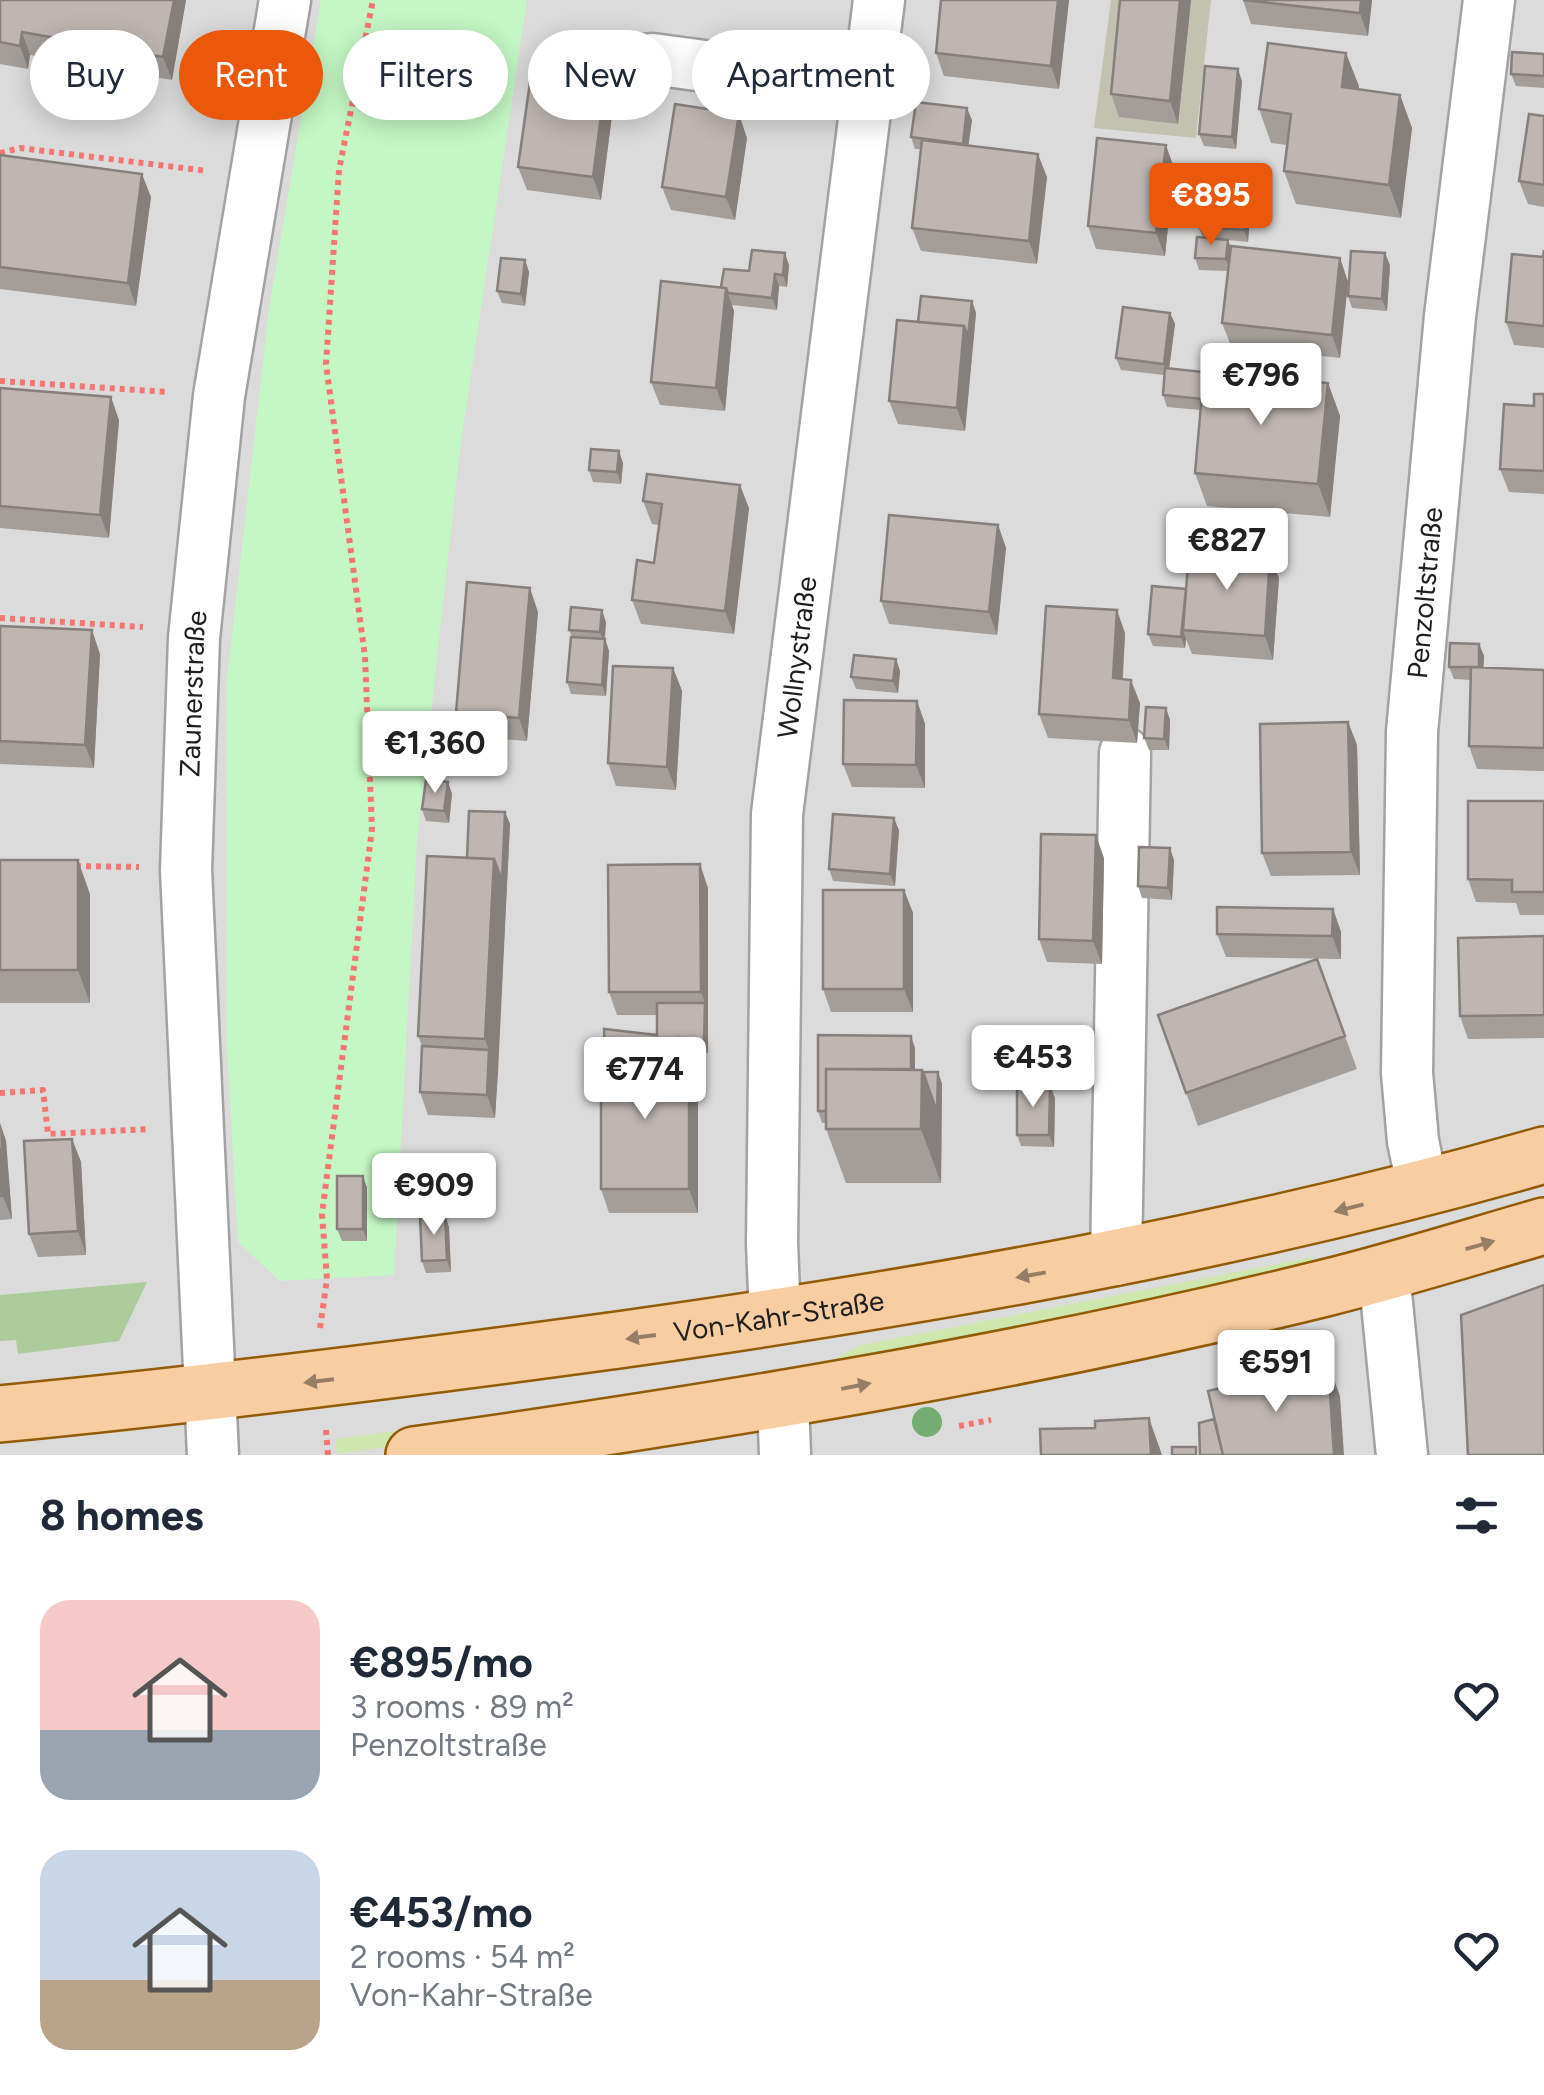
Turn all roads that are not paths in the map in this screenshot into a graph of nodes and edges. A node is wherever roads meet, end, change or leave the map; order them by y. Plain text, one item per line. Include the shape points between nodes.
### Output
1 (285, 0) edge
2 (879, 0) edge
3 (1489, 0) edge
4 (875, 30) edge
5 (864, 120) edge
6 (1125, 753) dead end
7 (1544, 1154) edge
8 (1424, 1189) junction
9 (1544, 1226) edge
10 (1116, 1260) junction
11 (1384, 1272) junction
12 (775, 1318) junction
13 (209, 1392) junction
14 (783, 1400) junction
15 (0, 1414) edge
16 (213, 1455) edge
17 (414, 1455) edge
18 (785, 1455) edge
19 (1402, 1455) edge

1 - 13 street, Zaunerstraße via 220,396 194,638 186,870
2 - 4 street, Wollnystraße
3 - 8 street, Penzoltstraße via 1450,316 1412,732 1407,1073
5 - 12 street, Wollnystraße via 777,814
6 - 10 street
7 - 8 main road, Von-Kahr-Straße
8 -> 10 main road, Von-Kahr-Straße
11 -> 9 main road
10 -> 12 main road, Von-Kahr-Straße
14 -> 11 main road via 1182,1322
11 - 19 street
12 -> 13 main road, Von-Kahr-Straße
13 - 15 main road, Von-Kahr-Straße
13 - 16 street, Zaunerstraße
14 - 17 main road
14 - 18 street

